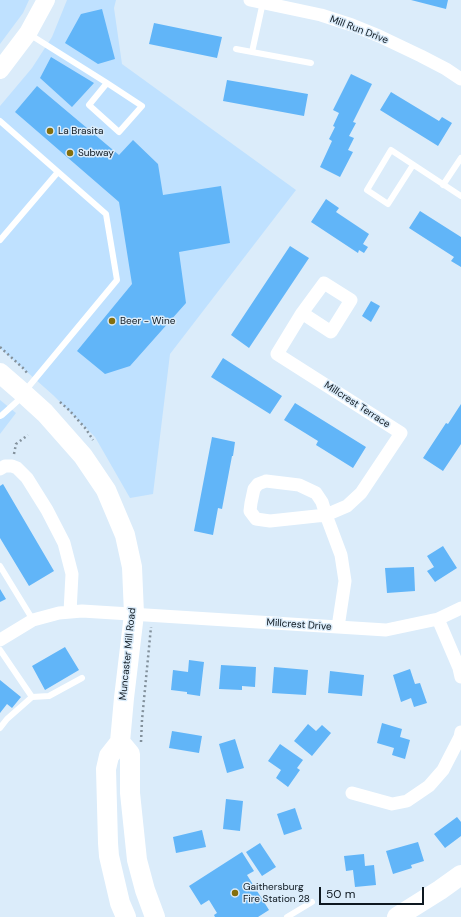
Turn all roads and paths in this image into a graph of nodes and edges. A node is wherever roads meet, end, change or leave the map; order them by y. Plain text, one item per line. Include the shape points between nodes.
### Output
1 (46, 0) edge
2 (259, 1) edge
3 (28, 33) junction
4 (236, 49) dead end
5 (252, 52) junction
6 (311, 63) dead end
7 (0, 70) edge
8 (461, 79) edge
9 (107, 83) junction
10 (0, 121) edge
11 (461, 158) edge
12 (413, 165) junction
13 (58, 172) junction
14 (443, 185) junction
15 (461, 196) edge
16 (0, 240) edge
17 (302, 313) dead end
18 (0, 373) edge
19 (24, 393) junction
20 (0, 416) edge
21 (28, 435) dead end
22 (6, 467) edge
23 (326, 515) junction
24 (0, 566) edge
25 (461, 608) edge
26 (70, 612) junction
27 (134, 614) junction
28 (438, 619) junction
29 (32, 620) junction
30 (338, 627) junction
31 (0, 640) edge
32 (0, 650) edge
33 (461, 677) edge
34 (82, 678) dead end
35 (32, 697) junction
36 (0, 728) edge
37 (461, 732) edge
38 (120, 742) junction
39 (352, 793) dead end
40 (461, 875) edge
41 (312, 902) dead end
42 (126, 917) edge
43 (155, 917) edge
44 (287, 917) edge
45 (397, 917) edge

1 - 3 main road
2 - 5 lane
2 - 8 street, Mill Run Drive via 352,25 421,56
3 - 7 main road
3 - 9 lane
4 - 5 lane
5 - 6 lane
9 - 9 lane via 142,106 119,132 89,105
10 - 13 lane
11 - 14 lane
12 - 12 lane via 391,150 367,190 388,204
12 - 14 lane
13 - 16 lane
13 - 19 lane via 106,214 117,280
14 - 15 lane
17 - 23 street, Millcrest Terrace via 277,354 400,432 362,494 347,506
18 - 19 main road, Muncaster Mill Road
19 - 20 lane
19 - 27 main road, Muncaster Mill Road via 83,456 106,490 125,535 132,567
21 - 22 path via 16,444
22 - 26 street via 17,468 27,478 64,543 72,574
23 - 23 street, Millcrest Terrace via 270,521 256,519 250,511 250,503 254,489 266,481 299,485 316,493
23 - 30 street, Millcrest Terrace via 341,555 345,581
24 - 29 lane
25 - 28 street, Millcrest Drive
26 - 27 street, Millcrest Drive
26 - 29 street, Millcrest Drive
27 - 30 street, Millcrest Drive
27 - 38 main road, Muncaster Mill Road
28 - 30 street, Millcrest Drive via 386,630
28 - 33 street
29 - 31 street, Millcrest Drive
32 - 35 lane
34 - 35 lane via 49,696
35 - 36 lane
37 - 39 street via 443,770 429,786 407,801 392,804
38 - 42 main road via 109,756 106,769 108,843 120,903
38 - 43 main road via 130,754 130,793 137,860
40 - 45 main road
41 - 44 lane

